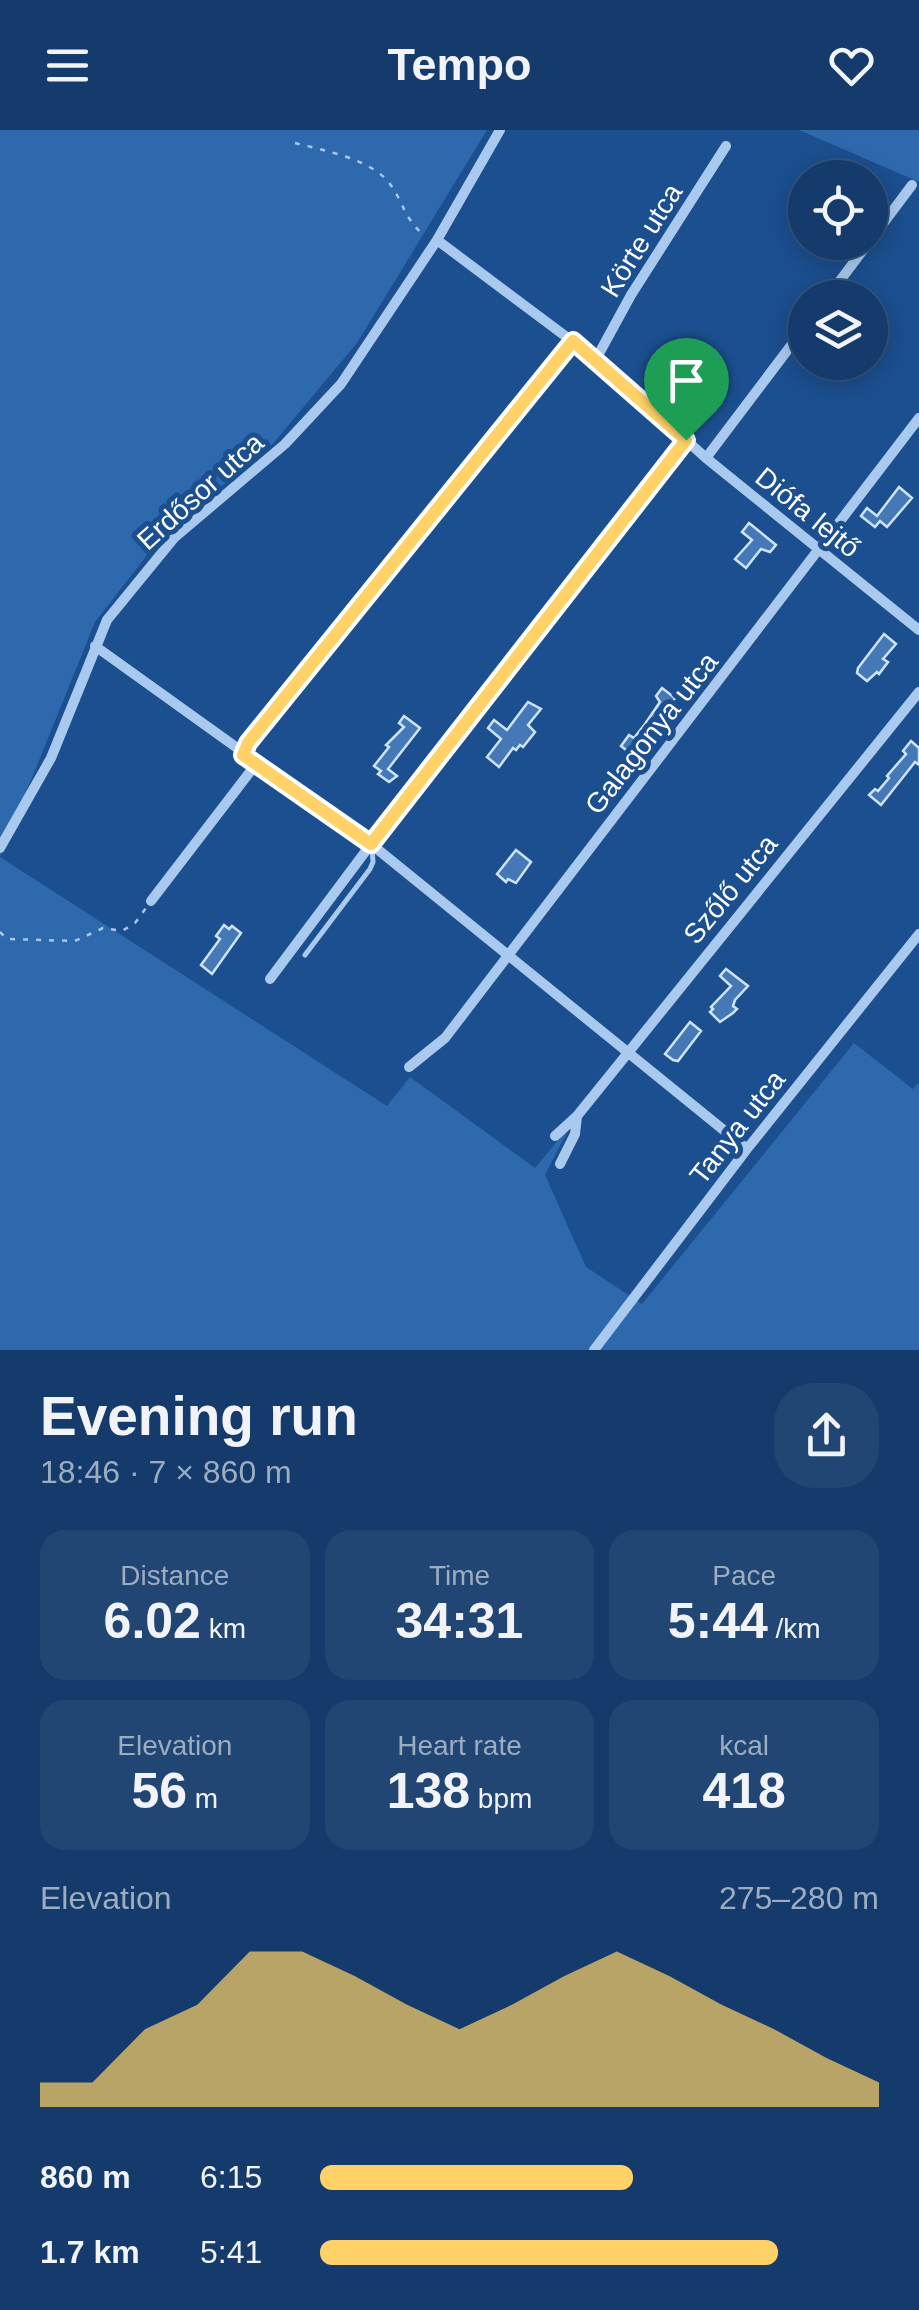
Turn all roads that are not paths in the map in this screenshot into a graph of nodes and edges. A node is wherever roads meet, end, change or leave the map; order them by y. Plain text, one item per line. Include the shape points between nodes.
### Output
1 (500, 130) edge
2 (726, 146) dead end
3 (912, 185) dead end
4 (888, 218) edge
5 (436, 242) junction
6 (573, 341) junction
7 (788, 349) edge
8 (596, 360) junction
9 (919, 418) edge
10 (686, 440) junction
11 (706, 458) junction
12 (820, 552) junction
13 (919, 630) edge
14 (95, 646) junction
15 (919, 692) edge
16 (243, 755) junction
17 (256, 764) junction
18 (371, 844) junction
19 (0, 848) edge
20 (151, 901) road end
21 (919, 934) edge
22 (305, 955) dead end
23 (506, 956) junction
24 (270, 980) dead end
25 (626, 1052) junction
26 (409, 1067) dead end
27 (577, 1116) junction
28 (555, 1136) dead end
29 (747, 1149) junction
30 (560, 1164) dead end
31 (594, 1350) edge

1 - 5 street, Erdősor utca
2 - 8 street, Körte utca
3 - 4 street
5 - 6 street, Diófa lejtő
5 - 14 street, Erdősor utca via 341,384 285,444 174,538 107,620
6 - 8 street, Diófa lejtő
6 - 16 street
7 - 11 street
8 - 10 street, Diófa lejtő
9 - 12 street, Galagonya utca
10 - 11 street, Diófa lejtő
10 - 18 street
11 - 12 street, Diófa lejtő
12 - 13 street, Diófa lejtő
12 - 23 street, Galagonya utca
14 - 16 street
14 - 19 street, Erdősor utca via 51,758
15 - 25 street, Szőlő utca
16 - 17 street
17 - 18 street
17 - 20 street
18 - 22 lane via 370,868
18 - 23 street
18 - 24 street
21 - 29 street, Tanya utca
23 - 25 street
23 - 26 street, Galagonya utca via 445,1038
25 - 27 street, Szőlő utca
25 - 29 street
27 - 28 street, Szőlő utca
27 - 30 street, Szőlő utca
29 - 31 street, Tanya utca

